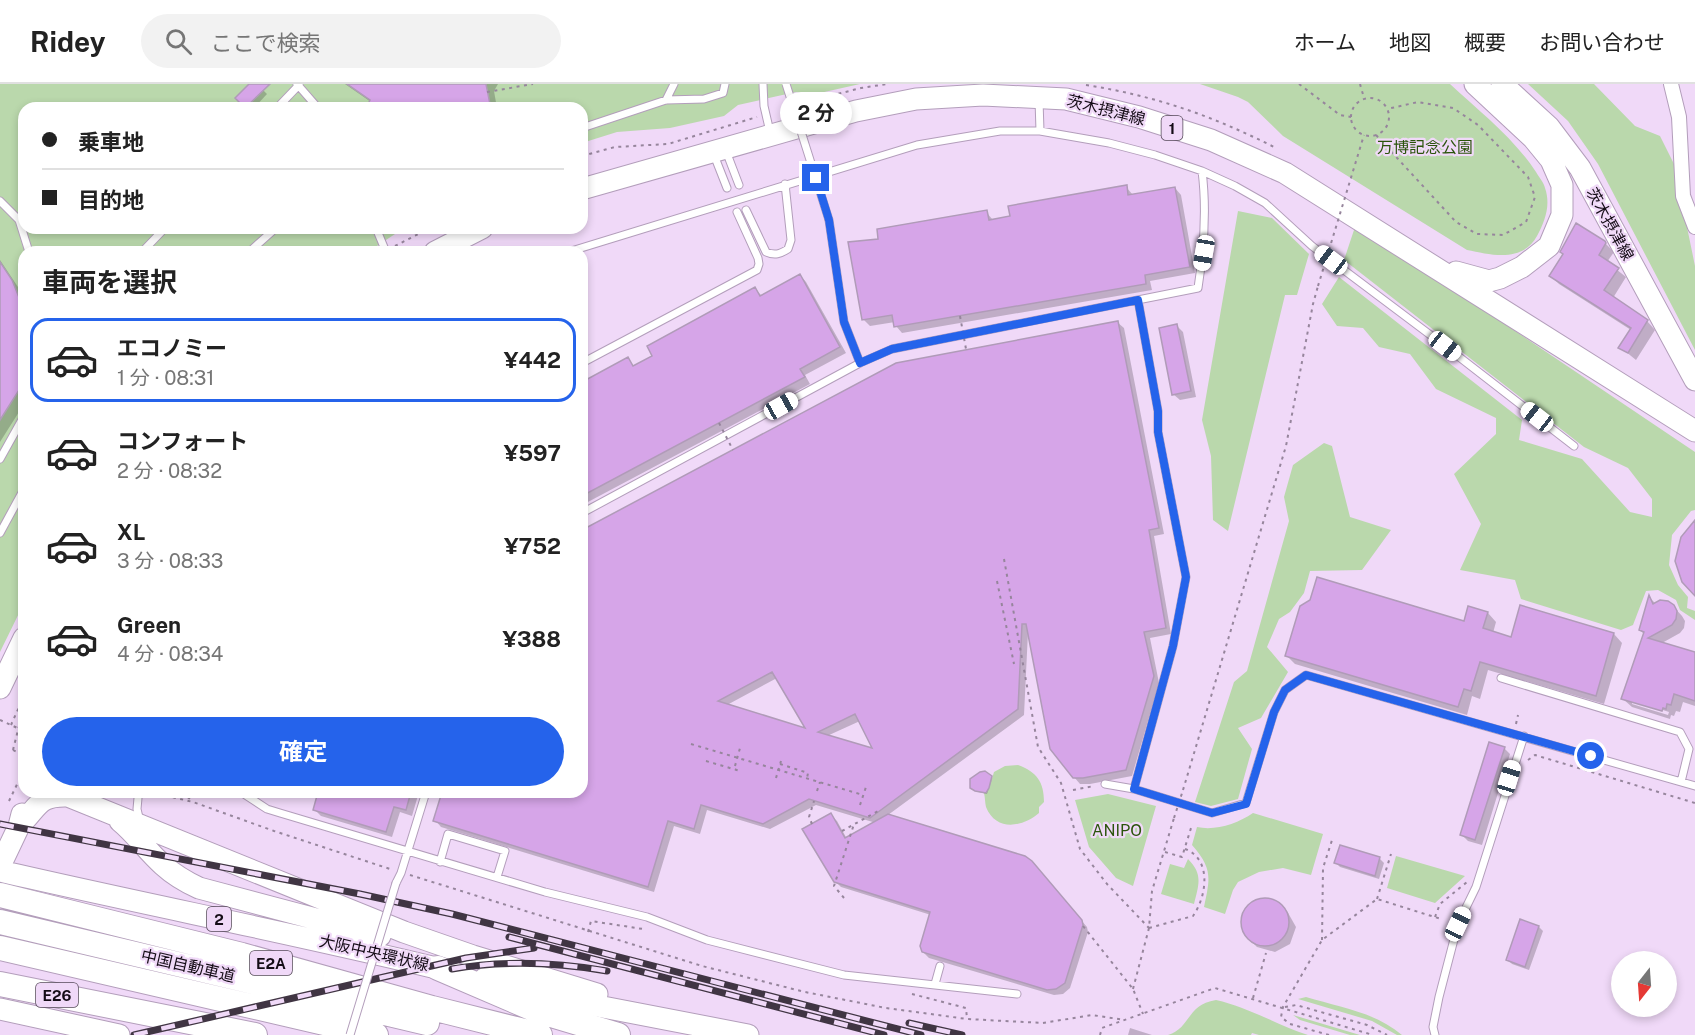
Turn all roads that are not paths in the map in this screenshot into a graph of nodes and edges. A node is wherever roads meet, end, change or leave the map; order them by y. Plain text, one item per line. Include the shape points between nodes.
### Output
1 (674, 84) edge
2 (725, 84) edge
3 (763, 84) edge
4 (786, 84) edge
5 (1475, 84) edge
6 (1502, 84) edge
7 (1671, 84) edge
8 (298, 85) edge
9 (1039, 96) junction
10 (666, 100) junction
11 (283, 102) edge
12 (313, 102) edge
13 (588, 126) edge
14 (1040, 131) junction
15 (770, 135) junction
16 (719, 151) junction
17 (1202, 171) junction
18 (785, 184) junction
19 (739, 185) dead end
20 (588, 187) edge
21 (727, 188) dead end
22 (0, 201) edge
23 (746, 210) dead end
24 (737, 212) dead end
25 (18, 219) edge
26 (1695, 227) edge
27 (159, 234) edge
28 (269, 234) edge
29 (470, 234) edge
30 (148, 246) edge
31 (256, 246) edge
32 (447, 246) edge
33 (587, 246) edge
34 (1428, 262) junction
35 (1138, 300) junction
36 (588, 360) edge
37 (860, 363) junction
38 (1695, 380) edge
39 (18, 427) edge
40 (1695, 431) edge
41 (1574, 446) dead end
42 (0, 459) edge
43 (18, 500) edge
44 (588, 510) edge
45 (0, 533) edge
46 (18, 650) edge
47 (1501, 678) dead end
48 (0, 688) edge
49 (1524, 736) junction
50 (1681, 782) junction
51 (1105, 784) road end
52 (1695, 786) edge
53 (1134, 789) junction
54 (30, 798) edge
55 (46, 798) edge
56 (73, 798) edge
57 (138, 798) dead end
58 (250, 798) edge
59 (424, 798) edge
60 (105, 810) junction
61 (141, 825) junction
62 (19, 826) junction
63 (408, 852) junction
64 (440, 862) junction
65 (2, 865) edge
66 (497, 877) junction
67 (0, 895) edge
68 (0, 922) edge
69 (0, 948) edge
70 (940, 966) dead end
71 (438, 968) junction
72 (0, 984) edge
73 (935, 984) junction
74 (1017, 994) dead end
75 (0, 1009) edge
76 (713, 1029) junction
77 (118, 1035) edge
78 (255, 1035) edge
79 (350, 1035) edge
80 (376, 1035) edge
81 (481, 1035) edge
82 (540, 1035) edge
83 (618, 1035) edge
84 (748, 1035) edge
85 (1435, 1035) edge

1 - 10 lane
2 - 10 lane via 723,93 704,99
3 - 15 lane
4 - 37 lane, bridge via 829,220 844,322
5 - 34 main road, 茨木摂津線 / 1 via 1551,160 1562,185 1562,216 1549,246 1500,278 1473,278
6 - 38 main road, 茨木摂津線 via 1549,127 1580,168
7 - 26 street via 1680,117 1683,196
8 - 11 lane
8 - 12 lane
9 - 14 lane
9 - 15 main road, 茨木摂津線 / 1 via 916,99
9 - 34 main road, 茨木摂津線 / 1 via 1067,95 1222,145 1285,173
10 - 13 lane
14 - 17 lane via 1109,143
14 - 18 lane via 1000,131 917,145
15 - 16 main road, 茨木摂津線 / 1
16 - 19 lane
16 - 20 main road, 茨木摂津線 / 1
16 - 21 lane
17 - 35 lane via 1204,253 1198,288
17 - 41 lane via 1265,203 1312,246
18 - 23 lane via 791,240 788,249 780,254 766,252
18 - 33 lane
22 - 25 lane
24 - 36 lane via 758,258 757,270
27 - 30 lane
28 - 31 lane
29 - 32 main road
34 - 40 main road, 茨木摂津線 / 1
35 - 37 lane via 892,349
35 - 53 lane via 1186,577 1173,646
37 - 44 lane
39 - 42 lane
43 - 45 lane
46 - 48 main road
47 - 50 lane via 1680,732 1689,749
49 - 50 lane
49 - 53 lane via 1306,675 1285,690 1274,712 1246,804 1212,813
49 - 85 lane via 1476,887 1458,924 1439,997
50 - 52 lane
51 - 53 lane
54 - 62 main road
55 - 62 main road
56 - 60 main road
57 - 61 lane
58 - 63 lane via 267,809
59 - 63 lane
60 - 61 main road
60 - 71 main road via 162,865 199,888 387,938
61 - 76 main road via 429,942
62 - 65 main road
63 - 64 lane
63 - 79 lane, bridge
64 - 66 lane
64 - 66 lane via 448,834 505,852
65 - 71 main road, 大阪中央環状線 / 2 via 122,899
66 - 73 lane via 647,917 707,940 844,975
67 - 82 highway, E2A
68 - 81 highway, 中国自動車道 / E2A
69 - 80 highway, 中国自動車道
70 - 73 lane
71 - 76 main road, 大阪中央環状線 / 2 via 577,1002
71 - 83 highway via 538,1011
72 - 78 highway, E26
73 - 74 lane
75 - 77 main road
76 - 84 main road, 大阪中央環状線 / 2

